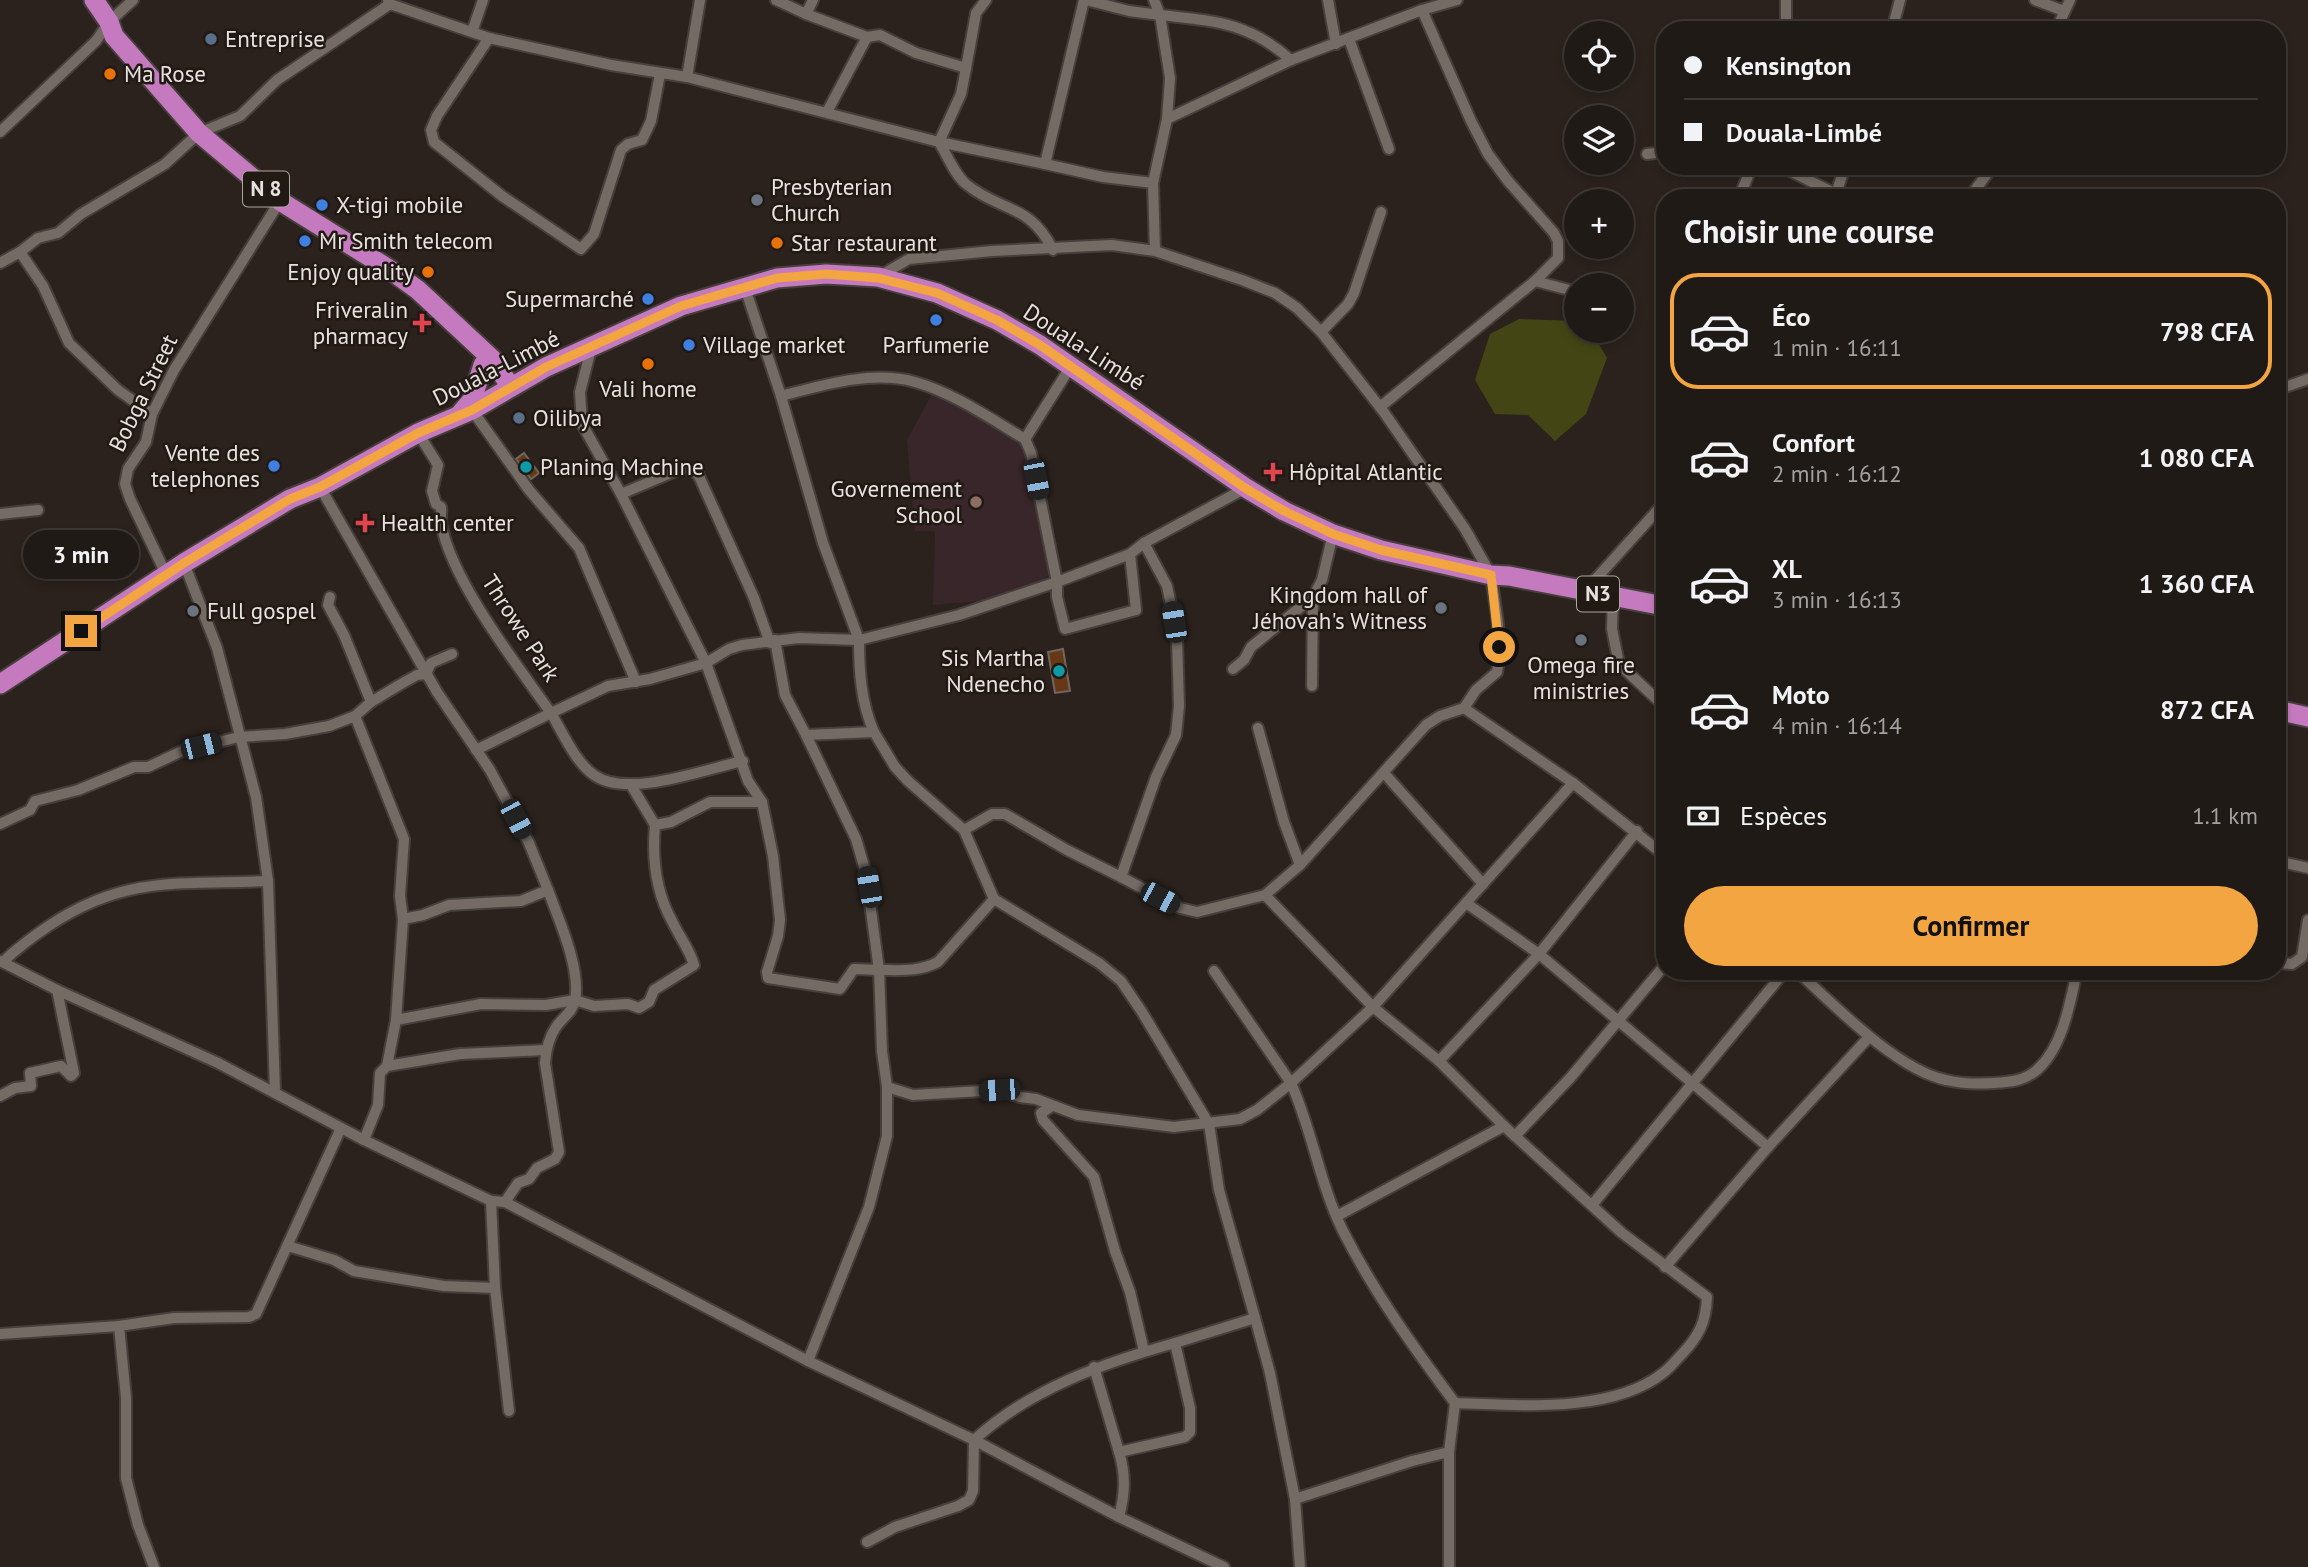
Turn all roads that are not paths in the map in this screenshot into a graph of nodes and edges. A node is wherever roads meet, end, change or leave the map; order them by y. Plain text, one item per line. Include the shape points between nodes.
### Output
1 (94, 0) edge
2 (133, 0) edge
3 (483, 0) edge
4 (700, 0) edge
5 (776, 0) edge
6 (813, 0) edge
7 (986, 0) edge
8 (1085, 0) edge
9 (1154, 0) edge
10 (1328, 0) edge
11 (1457, 0) edge
12 (1786, 0) edge
13 (1900, 0) edge
14 (2035, 0) edge
15 (2070, 0) edge
16 (389, 2) edge
17 (1422, 10) junction
18 (2064, 11) junction
19 (806, 14) junction
20 (1160, 15) junction
21 (1786, 21) edge
22 (1894, 21) edge
23 (2060, 21) edge
24 (109, 22) junction
25 (472, 32) junction
26 (867, 37) junction
27 (489, 38) junction
28 (1349, 39) junction
29 (1336, 44) junction
30 (1291, 60) junction
31 (966, 68) junction
32 (660, 74) junction
33 (687, 77) junction
34 (827, 112) junction
35 (1167, 119) junction
36 (0, 132) edge
37 (199, 133) junction
38 (939, 142) junction
39 (1389, 149) dead end
40 (1656, 153) edge
41 (1647, 154) dead end
42 (1045, 164) junction
43 (1797, 175) edge
44 (1153, 183) junction
45 (1824, 189) edge
46 (280, 201) junction
47 (1381, 212) dead end
48 (1053, 250) junction
49 (1155, 251) junction
50 (20, 252) junction
51 (0, 263) edge
52 (878, 278) junction
53 (1535, 281) junction
54 (744, 285) junction
55 (1564, 289) edge
56 (1321, 332) junction
57 (591, 349) junction
58 (487, 362) junction
59 (1071, 366) junction
60 (546, 367) junction
61 (2308, 379) edge
62 (2286, 387) edge
63 (505, 390) junction
64 (782, 396) junction
65 (1380, 407) junction
66 (465, 413) junction
67 (152, 414) junction
68 (418, 433) junction
69 (1025, 439) junction
70 (320, 487) junction
71 (1245, 488) junction
72 (621, 494) junction
73 (38, 510) dead end
74 (1656, 512) edge
75 (0, 514) edge
76 (1333, 534) junction
77 (1144, 543) junction
78 (1130, 554) junction
79 (184, 563) junction
80 (167, 576) junction
81 (1500, 576) junction
82 (1057, 582) junction
83 (1586, 591) junction
84 (330, 597) dead end
85 (1312, 597) junction
86 (1613, 598) junction
87 (1656, 605) edge
88 (859, 640) junction
89 (772, 641) junction
90 (452, 654) dead end
91 (706, 663) junction
92 (1233, 669) dead end
93 (426, 674) junction
94 (636, 682) junction
95 (0, 684) edge
96 (1312, 686) dead end
97 (1656, 699) edge
98 (371, 702) junction
99 (1464, 708) junction
100 (2286, 712) edge
101 (551, 713) junction
102 (355, 716) junction
103 (2308, 717) edge
104 (1258, 728) dead end
105 (874, 732) junction
106 (806, 735) junction
107 (239, 737) junction
108 (476, 750) junction
109 (743, 761) junction
110 (1384, 773) junction
111 (1573, 783) junction
112 (631, 785) junction
113 (762, 802) junction
114 (0, 824) edge
115 (655, 825) junction
116 (964, 830) junction
117 (1637, 831) junction
118 (1656, 848) edge
119 (2286, 863) edge
120 (1300, 864) junction
121 (2308, 868) edge
122 (1121, 877) junction
123 (268, 881) junction
124 (1483, 884) junction
125 (548, 890) junction
126 (1265, 895) junction
127 (994, 898) junction
128 (1466, 903) junction
129 (403, 919) junction
130 (2308, 920) edge
131 (1539, 954) junction
132 (2, 961) edge
133 (2286, 964) edge
134 (879, 970) junction
135 (1214, 971) dead end
136 (1656, 976) edge
137 (1777, 980) edge
138 (1807, 980) edge
139 (2074, 980) edge
140 (57, 990) junction
141 (575, 1000) junction
142 (1373, 1007) junction
143 (396, 1020) junction
144 (1619, 1020) junction
145 (1869, 1037) junction
146 (546, 1050) junction
147 (1439, 1061) junction
148 (387, 1066) junction
149 (1692, 1082) junction
150 (1291, 1083) junction
151 (887, 1087) junction
152 (275, 1092) junction
153 (0, 1096) edge
154 (1052, 1106) junction
155 (1209, 1124) junction
156 (1504, 1126) junction
157 (341, 1128) junction
158 (1515, 1136) junction
159 (364, 1140) junction
160 (1768, 1147) junction
161 (491, 1201) junction
162 (505, 1202) junction
163 (1592, 1205) junction
164 (1337, 1216) junction
165 (288, 1246) junction
166 (1665, 1267) junction
167 (495, 1288) junction
168 (1255, 1318) junction
169 (119, 1326) junction
170 (0, 1334) edge
171 (1175, 1343) junction
172 (1144, 1352) junction
173 (808, 1360) junction
174 (1094, 1367) junction
175 (1455, 1404) junction
176 (509, 1411) dead end
177 (974, 1440) junction
178 (1119, 1452) junction
179 (1450, 1452) junction
180 (1295, 1499) junction
181 (1119, 1517) junction
182 (867, 1542) dead end
183 (154, 1567) edge
184 (1224, 1567) edge
185 (1300, 1567) edge
186 (1449, 1567) edge

1 - 24 highway, N 8
2 - 24 street
3 - 25 street
4 - 33 street
5 - 19 street
6 - 19 street
7 - 31 street via 976,13
8 - 20 street
8 - 42 street
9 - 20 street
10 - 29 street
11 - 17 street
12 - 21 street
13 - 22 street
14 - 18 street
15 - 18 street
16 - 25 street
16 - 37 street via 277,80 240,116
17 - 28 street
17 - 53 street via 1488,153 1555,233 1558,258
18 - 23 street
19 - 26 street
20 - 30 street via 1232,24 1272,43
20 - 35 street via 1170,78
24 - 36 street via 96,41
24 - 37 highway, N 8 via 114,36
25 - 27 street
26 - 31 street via 880,35 916,53
26 - 34 street
27 - 32 street
27 - 32 street via 437,116 431,136 502,196 581,249 593,234 621,150 642,140 651,121
28 - 29 street
28 - 39 street
29 - 30 street
30 - 35 street
31 - 38 street via 961,94
32 - 33 street
33 - 34 street
34 - 38 street
35 - 44 street
37 - 46 highway, N 8
37 - 50 street via 165,164
38 - 42 street
38 - 48 street via 964,183 1027,215
40 - 41 street
42 - 44 street
43 - 45 street
44 - 49 street
46 - 58 highway, N 8 via 427,298 473,341
46 - 67 street, Bobga Street via 202,322
47 - 56 street via 1354,293
48 - 49 street via 1112,245
48 - 52 street via 909,259
49 - 56 street via 1275,293
50 - 51 street
50 - 67 street via 43,286 69,343 118,390
52 - 54 highway, Douala-Limbé / N3 via 826,274
52 - 59 highway, Douala-Limbé / N3 via 937,293 997,320
53 - 55 street
53 - 65 street
54 - 57 highway, Douala-Limbé / N3 via 681,306
54 - 64 street
56 - 65 street
57 - 60 highway, Douala-Limbé / N3
57 - 72 street via 580,392 582,424
58 - 60 highway
58 - 63 highway, N 8
58 - 66 highway
59 - 69 street
59 - 71 highway, Douala-Limbé / N3
60 - 63 highway, Douala-Limbé / N3
61 - 62 street
63 - 66 highway, Douala-Limbé / N3
64 - 69 street via 852,380 914,382
64 - 88 street via 823,543
65 - 81 street
66 - 68 highway, Douala-Limbé / N3
66 - 94 street via 579,548
67 - 80 street, Bobga Street via 146,442 128,470 125,484
68 - 70 highway, Douala-Limbé / N3
68 - 101 street, Throwe Park via 438,465 432,491 458,569 504,647
69 - 82 street
70 - 79 highway, Douala-Limbé / N3 via 282,504
70 - 93 street
71 - 76 highway, Douala-Limbé / N3
71 - 77 street, Throwe Park
72 - 89 street via 678,470 698,474
72 - 91 street
73 - 75 street
74 - 83 street
76 - 81 highway, Douala-Limbé / N3 via 1381,550
76 - 85 street via 1322,580
77 - 78 street, Throwe Park
77 - 122 street via 1167,586 1177,639 1179,706 1177,735 1156,777
78 - 82 street, Throwe Park
78 - 82 street via 1137,603 1134,612 1065,629
79 - 80 highway, Douala-Limbé / N3
79 - 107 street via 217,648
80 - 95 highway, Douala-Limbé / N3
81 - 83 highway, Douala-Limbé / N3
81 - 99 street via 1497,672
82 - 88 street, Throwe Park via 959,615
83 - 86 highway, Douala-Limbé / N3
84 - 98 street via 328,605
85 - 92 street via 1251,647
85 - 96 street
86 - 87 highway, Douala-Limbé / N3
86 - 97 street via 1612,629 1619,664
88 - 89 street, Throwe Park
88 - 105 street via 862,690
89 - 91 street, Throwe Park via 729,649
89 - 106 street via 785,695
90 - 93 street via 431,663
91 - 94 street, Throwe Park
91 - 109 street
93 - 98 street
93 - 108 street
94 - 101 street, Throwe Park via 608,686
98 - 102 street
99 - 110 street via 1426,725
99 - 111 street
100 - 103 highway
101 - 108 street
101 - 112 street via 594,775 611,784
102 - 107 street via 315,729
102 - 129 street via 404,839
104 - 120 street
105 - 106 street
105 - 116 street via 895,767
106 - 134 street via 856,839 868,883
107 - 114 street via 182,751 148,767 134,767 78,790 34,801 30,810
107 - 123 street via 257,797
108 - 125 street via 529,843
109 - 112 street
109 - 113 street via 748,781
110 - 120 street
110 - 124 street
111 - 117 street
111 - 124 street
112 - 115 street
113 - 115 street via 710,802
113 - 134 street via 780,920 768,978 840,989 854,969
115 - 141 street via 655,865 662,895 694,965 654,990 649,1002 639,1007 594,1006
116 - 122 street via 992,814 1005,814
116 - 127 street
117 - 118 street
117 - 131 street
119 - 121 street
120 - 126 street
122 - 126 street via 1197,912
123 - 132 street via 166,883 121,891 68,912
123 - 152 street
124 - 128 street
125 - 129 street via 521,901 449,905
125 - 141 street via 568,947
126 - 142 street
127 - 134 street via 937,962 907,971
127 - 155 street via 1099,962 1121,981
128 - 131 street
128 - 142 street
129 - 143 street
130 - 133 street via 2302,957
131 - 144 street
131 - 147 street
132 - 140 street
134 - 151 street
135 - 150 street
136 - 144 street
137 - 149 street
138 - 145 street
139 - 145 street via 2057,1040 2038,1069 2015,1082 1943,1080
140 - 152 street
140 - 153 street via 74,1073 71,1076 61,1066 30,1073 32,1086
141 - 143 street via 546,1005 481,1004
141 - 146 street
142 - 147 street
142 - 150 street
143 - 148 street
144 - 149 street
144 - 158 street
145 - 160 street
146 - 148 street via 460,1054
146 - 162 street via 559,1152 518,1184
147 - 156 street
148 - 159 street via 380,1073 378,1105
149 - 160 street
149 - 163 street
150 - 155 street via 1248,1116
150 - 164 street
151 - 154 street via 913,1095 999,1090
151 - 173 street via 887,1136 869,1207
152 - 157 street
154 - 155 street via 1078,1115 1153,1125
154 - 172 street via 1041,1113 1043,1120 1097,1184
155 - 168 street via 1219,1189
156 - 158 street
156 - 164 street
157 - 159 street
157 - 165 street
158 - 163 street
159 - 161 street
160 - 166 street
161 - 162 street
161 - 167 street
162 - 173 street
163 - 166 street
164 - 175 street via 1398,1324
165 - 167 street via 354,1271 444,1286
165 - 169 street via 261,1308 250,1317 174,1318
166 - 175 street via 1707,1297 1701,1330 1664,1373 1606,1399 1532,1406
167 - 176 street
168 - 171 street
168 - 180 street
169 - 170 street
169 - 183 street via 126,1398 126,1478
171 - 172 street
171 - 178 street via 1189,1401 1190,1432
172 - 174 street
173 - 177 street
174 - 177 street via 1011,1413
174 - 178 street
175 - 179 street
177 - 181 street
177 - 182 street via 969,1500
178 - 181 street via 1125,1487
179 - 180 street
179 - 186 street
180 - 185 street
181 - 184 street

